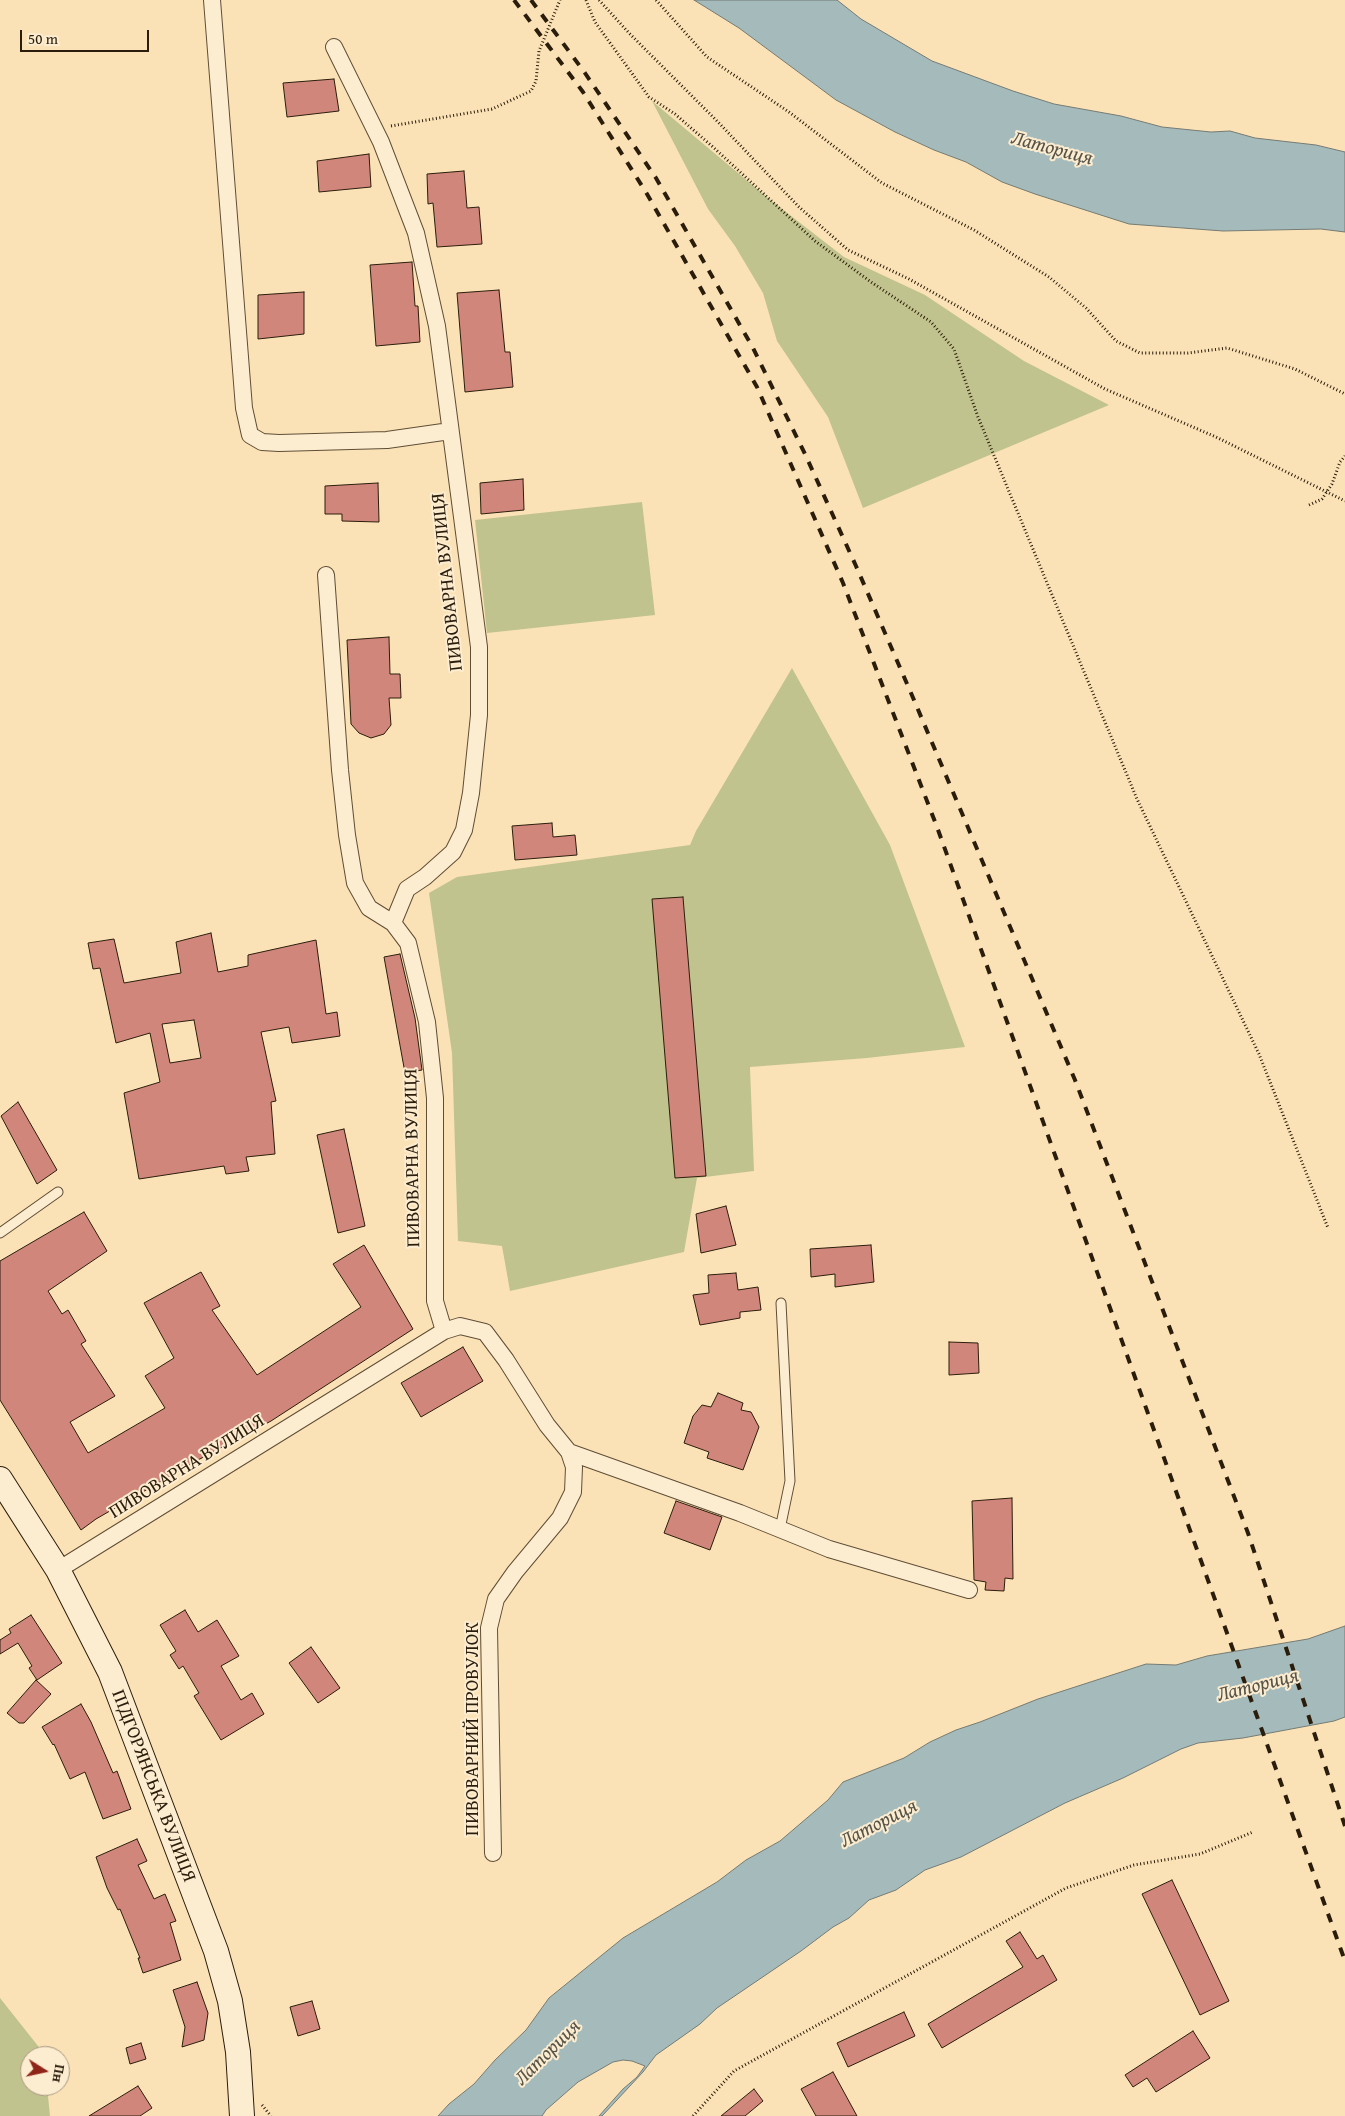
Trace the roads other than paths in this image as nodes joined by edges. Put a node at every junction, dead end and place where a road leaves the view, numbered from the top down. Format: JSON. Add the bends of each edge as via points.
{"nodes":[{"id":1,"x":212,"y":0,"type":"edge"},
{"id":2,"x":334,"y":47,"type":"dead end"},
{"id":3,"x":450,"y":430,"type":"junction"},
{"id":4,"x":326,"y":575,"type":"dead end"},
{"id":5,"x":393,"y":923,"type":"junction"},
{"id":6,"x":58,"y":1192,"type":"dead end"},
{"id":7,"x":0,"y":1234,"type":"edge"},
{"id":8,"x":781,"y":1303,"type":"dead end"},
{"id":9,"x":444,"y":1331,"type":"junction"},
{"id":10,"x":569,"y":1452,"type":"junction"},
{"id":11,"x":0,"y":1479,"type":"edge"},
{"id":12,"x":780,"y":1529,"type":"junction"},
{"id":13,"x":58,"y":1570,"type":"junction"},
{"id":14,"x":969,"y":1590,"type":"dead end"},
{"id":15,"x":493,"y":1853,"type":"dead end"},
{"id":16,"x":242,"y":2116,"type":"edge"}],
"edges":[{"from":1,"to":3,"type":"street","via":[[244,408],[250,434],[262,442],[279,444],[387,440]]},
{"from":2,"to":3,"type":"street","name":"ПИВОВАРНА ВУЛИЦЯ","via":[[375,130],[416,233],[436,326]]},
{"from":3,"to":5,"type":"street","name":"ПИВОВАРНА ВУЛИЦЯ","via":[[479,646],[479,715],[471,793],[464,830],[453,852],[407,889]]},
{"from":4,"to":5,"type":"street","via":[[340,770],[355,883],[369,908]]},
{"from":5,"to":9,"type":"street","name":"ПИВОВАРНА ВУЛИЦЯ","via":[[408,943],[427,1022],[435,1098],[435,1301]]},
{"from":6,"to":7,"type":"lane"},
{"from":8,"to":12,"type":"lane","via":[[790,1481]]},
{"from":9,"to":10,"type":"street","name":"ПИВОВАРНИЙ ПРОВУЛОК","via":[[460,1326],[485,1332],[546,1425]]},
{"from":9,"to":13,"type":"street","name":"ПИВОВАРНА ВУЛИЦЯ"},
{"from":10,"to":12,"type":"street","name":"ПИВОВАРНИЙ ПРОВУЛОК"},
{"from":10,"to":15,"type":"street","name":"ПИВОВАРНИЙ ПРОВУЛОК","via":[[574,1467],[573,1492],[560,1518],[496,1599],[489,1628]]},
{"from":11,"to":13,"type":"main road","name":"ПІДГОРЯНСЬКА ВУЛИЦЯ"},
{"from":12,"to":14,"type":"street","name":"ПИВОВАРНИЙ ПРОВУЛОК","via":[[829,1548]]},
{"from":13,"to":16,"type":"main road","name":"ПІДГОРЯНСЬКА ВУЛИЦЯ","via":[[110,1672],[216,1951],[230,2001],[238,2052]]}]}
